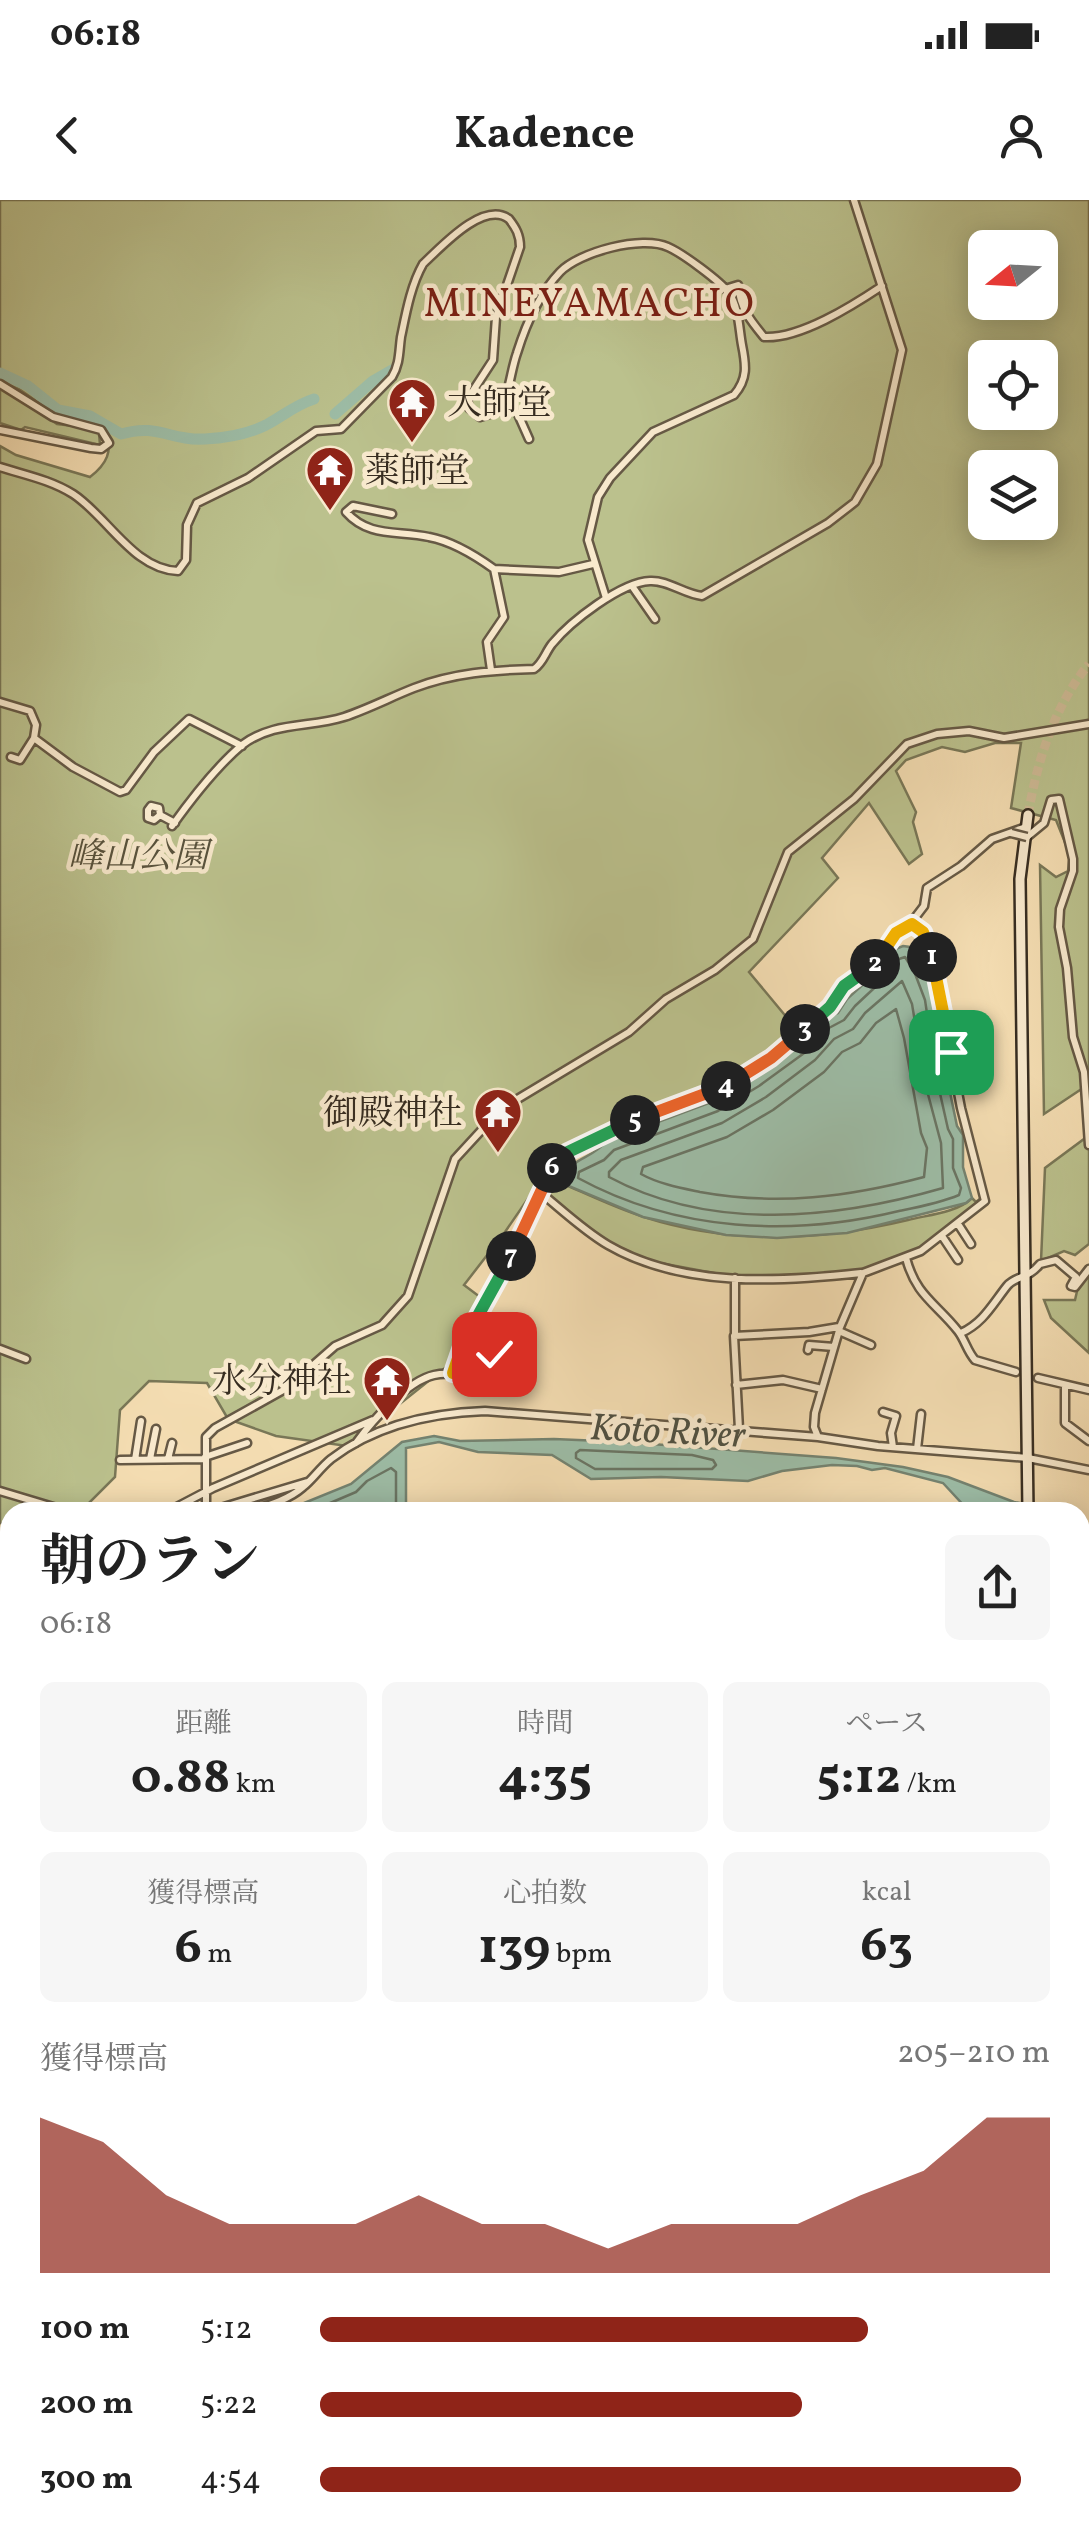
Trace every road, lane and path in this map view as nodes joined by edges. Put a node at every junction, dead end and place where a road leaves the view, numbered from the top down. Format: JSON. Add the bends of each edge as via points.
{"nodes":[{"id":1,"x":854,"y":200,"type":"edge"},
{"id":2,"x":882,"y":286,"type":"junction"},
{"id":3,"x":725,"y":289,"type":"junction"},
{"id":4,"x":0,"y":384,"type":"edge"},
{"id":5,"x":502,"y":406,"type":"junction"},
{"id":6,"x":0,"y":430,"type":"edge"},
{"id":7,"x":529,"y":439,"type":"dead end"},
{"id":8,"x":0,"y":467,"type":"edge"},
{"id":9,"x":392,"y":514,"type":"dead end"},
{"id":10,"x":594,"y":564,"type":"junction"},
{"id":11,"x":494,"y":569,"type":"junction"},
{"id":12,"x":632,"y":586,"type":"junction"},
{"id":13,"x":606,"y":598,"type":"junction"},
{"id":14,"x":655,"y":619,"type":"dead end"},
{"id":15,"x":491,"y":670,"type":"junction"},
{"id":16,"x":0,"y":702,"type":"edge"},
{"id":17,"x":1089,"y":724,"type":"edge"},
{"id":18,"x":34,"y":738,"type":"junction"},
{"id":19,"x":242,"y":746,"type":"junction"},
{"id":20,"x":12,"y":758,"type":"dead end"},
{"id":21,"x":160,"y":815,"type":"dead end"},
{"id":22,"x":1028,"y":815,"type":"tunnel mouth"},
{"id":23,"x":1026,"y":832,"type":"junction"},
{"id":24,"x":912,"y":924,"type":"junction"},
{"id":25,"x":1089,"y":1144,"type":"edge"},
{"id":26,"x":540,"y":1192,"type":"junction"},
{"id":27,"x":958,"y":1224,"type":"junction"},
{"id":28,"x":942,"y":1236,"type":"junction"},
{"id":29,"x":971,"y":1244,"type":"dead end"},
{"id":30,"x":906,"y":1258,"type":"junction"},
{"id":31,"x":958,"y":1260,"type":"dead end"},
{"id":32,"x":1089,"y":1268,"type":"edge"},
{"id":33,"x":863,"y":1273,"type":"junction"},
{"id":34,"x":735,"y":1278,"type":"junction"},
{"id":35,"x":1026,"y":1278,"type":"junction"},
{"id":36,"x":503,"y":1318,"type":"dead end"},
{"id":37,"x":839,"y":1329,"type":"junction"},
{"id":38,"x":961,"y":1333,"type":"junction"},
{"id":39,"x":735,"y":1336,"type":"junction"},
{"id":40,"x":871,"y":1345,"type":"dead end"},
{"id":41,"x":834,"y":1348,"type":"junction"},
{"id":42,"x":0,"y":1350,"type":"edge"},
{"id":43,"x":808,"y":1350,"type":"dead end"},
{"id":44,"x":26,"y":1359,"type":"dead end"},
{"id":45,"x":1016,"y":1372,"type":"dead end"},
{"id":46,"x":455,"y":1374,"type":"junction"},
{"id":47,"x":1038,"y":1378,"type":"dead end"},
{"id":48,"x":473,"y":1379,"type":"dead end"},
{"id":49,"x":736,"y":1385,"type":"junction"},
{"id":50,"x":1066,"y":1385,"type":"junction"},
{"id":51,"x":822,"y":1389,"type":"junction"},
{"id":52,"x":1089,"y":1390,"type":"edge"},
{"id":53,"x":884,"y":1412,"type":"dead end"},
{"id":54,"x":921,"y":1414,"type":"dead end"},
{"id":55,"x":373,"y":1420,"type":"junction"},
{"id":56,"x":141,"y":1422,"type":"dead end"},
{"id":57,"x":814,"y":1427,"type":"junction"},
{"id":58,"x":156,"y":1428,"type":"dead end"},
{"id":59,"x":739,"y":1430,"type":"junction"},
{"id":60,"x":795,"y":1435,"type":"junction"},
{"id":61,"x":818,"y":1437,"type":"junction"},
{"id":62,"x":1089,"y":1441,"type":"edge"},
{"id":63,"x":246,"y":1443,"type":"dead end"},
{"id":64,"x":172,"y":1444,"type":"dead end"},
{"id":65,"x":356,"y":1444,"type":"junction"},
{"id":66,"x":893,"y":1447,"type":"junction"},
{"id":67,"x":917,"y":1449,"type":"junction"},
{"id":68,"x":205,"y":1458,"type":"junction"},
{"id":69,"x":168,"y":1459,"type":"junction"},
{"id":70,"x":120,"y":1460,"type":"dead end"},
{"id":71,"x":135,"y":1460,"type":"junction"},
{"id":72,"x":150,"y":1460,"type":"junction"},
{"id":73,"x":1028,"y":1461,"type":"junction"},
{"id":74,"x":1089,"y":1470,"type":"edge"},
{"id":75,"x":308,"y":1482,"type":"junction"},
{"id":76,"x":0,"y":1491,"type":"edge"},
{"id":77,"x":206,"y":1493,"type":"junction"},
{"id":78,"x":37,"y":1502,"type":"edge"},
{"id":79,"x":187,"y":1502,"type":"edge"},
{"id":80,"x":203,"y":1502,"type":"edge"},
{"id":81,"x":241,"y":1502,"type":"edge"},
{"id":82,"x":275,"y":1502,"type":"edge"},
{"id":83,"x":1028,"y":1502,"type":"edge"}],
"edges":[{"from":1,"to":2,"type":"street"},
{"from":2,"to":3,"type":"street","via":[[774,337],[764,337],[746,316],[738,286]]},
{"from":2,"to":12,"type":"street","via":[[902,364],[876,464],[855,502],[702,596],[654,580]]},
{"from":3,"to":5,"type":"street","via":[[662,245],[585,254],[563,268],[539,301]]},
{"from":3,"to":10,"type":"street","via":[[746,363],[742,386],[653,432],[610,478],[589,529]]},
{"from":4,"to":6,"type":"street","via":[[53,416],[101,430],[108,443],[91,448]]},
{"from":5,"to":7,"type":"street","via":[[517,412]]},
{"from":5,"to":8,"type":"street","via":[[480,417],[467,400],[492,360],[496,317],[520,247],[502,210],[486,208],[417,274],[392,377],[341,429],[316,432],[196,503],[178,571],[138,554],[63,488]]},
{"from":9,"to":11,"type":"street","via":[[353,506],[346,512],[356,524],[386,534],[438,539]]},
{"from":10,"to":11,"type":"street","via":[[559,572]]},
{"from":10,"to":13,"type":"street"},
{"from":11,"to":15,"type":"street","via":[[504,617],[487,642]]},
{"from":12,"to":13,"type":"street"},
{"from":12,"to":14,"type":"street"},
{"from":13,"to":15,"type":"street","via":[[553,643],[540,667]]},
{"from":15,"to":19,"type":"street","via":[[413,688],[346,716],[292,723]]},
{"from":16,"to":18,"type":"street","via":[[30,710]]},
{"from":17,"to":68,"type":"street","via":[[1004,738],[937,734],[896,752],[854,799],[788,852],[752,939],[630,1032],[484,1125],[455,1159],[398,1310],[382,1325],[335,1346],[263,1404],[215,1428],[204,1444]]},
{"from":18,"to":19,"type":"street","via":[[120,792],[189,719]]},
{"from":18,"to":20,"type":"street","via":[[20,760]]},
{"from":19,"to":21,"type":"street","via":[[174,824]]},
{"from":22,"to":23,"type":"street"},
{"from":23,"to":24,"type":"street","bridge":true,"via":[[984,844],[927,888]]},
{"from":23,"to":25,"type":"street","via":[[1044,823],[1051,800],[1058,799],[1074,859],[1059,928]]},
{"from":23,"to":35,"type":"street","via":[[1020,879]]},
{"from":24,"to":26,"type":"street","via":[[771,1058],[735,1082],[568,1152]]},
{"from":24,"to":27,"type":"street","via":[[923,932],[932,957],[985,1198]]},
{"from":26,"to":34,"type":"street","via":[[592,1235],[635,1258]]},
{"from":26,"to":46,"type":"street","via":[[467,1334]]},
{"from":27,"to":28,"type":"street"},
{"from":27,"to":29,"type":"street"},
{"from":28,"to":30,"type":"street"},
{"from":28,"to":31,"type":"street"},
{"from":30,"to":33,"type":"street"},
{"from":30,"to":38,"type":"street","via":[[915,1286]]},
{"from":32,"to":35,"type":"street","via":[[1074,1288],[1076,1277],[1056,1260]]},
{"from":33,"to":34,"type":"street"},
{"from":33,"to":37,"type":"street"},
{"from":34,"to":39,"type":"street"},
{"from":35,"to":38,"type":"street","via":[[1012,1282],[976,1326]]},
{"from":35,"to":73,"type":"street"},
{"from":36,"to":46,"type":"street","via":[[513,1332],[488,1360]]},
{"from":37,"to":39,"type":"street"},
{"from":37,"to":40,"type":"street"},
{"from":37,"to":41,"type":"street"},
{"from":38,"to":45,"type":"street","via":[[975,1360]]},
{"from":39,"to":49,"type":"street"},
{"from":41,"to":43,"type":"street"},
{"from":41,"to":51,"type":"street"},
{"from":42,"to":44,"type":"street"},
{"from":46,"to":48,"type":"street"},
{"from":46,"to":55,"type":"street","via":[[423,1380]]},
{"from":47,"to":50,"type":"street"},
{"from":49,"to":51,"type":"street","via":[[784,1380]]},
{"from":49,"to":59,"type":"street"},
{"from":50,"to":52,"type":"street"},
{"from":50,"to":62,"type":"street","via":[[1065,1423]]},
{"from":51,"to":57,"type":"street"},
{"from":53,"to":66,"type":"street","via":[[896,1416]]},
{"from":54,"to":67,"type":"street"},
{"from":55,"to":65,"type":"street"},
{"from":55,"to":77,"type":"street"},
{"from":56,"to":71,"type":"street"},
{"from":57,"to":60,"type":"street"},
{"from":57,"to":61,"type":"street"},
{"from":58,"to":72,"type":"street"},
{"from":59,"to":60,"type":"street"},
{"from":59,"to":65,"type":"street","via":[[470,1412],[406,1422]]},
{"from":60,"to":61,"type":"street"},
{"from":61,"to":66,"type":"street"},
{"from":63,"to":68,"type":"street"},
{"from":64,"to":69,"type":"street"},
{"from":65,"to":75,"type":"street"},
{"from":66,"to":67,"type":"street"},
{"from":67,"to":73,"type":"street"},
{"from":68,"to":69,"type":"street"},
{"from":68,"to":77,"type":"street"},
{"from":69,"to":72,"type":"street"},
{"from":70,"to":71,"type":"street"},
{"from":71,"to":72,"type":"street"},
{"from":73,"to":74,"type":"street"},
{"from":73,"to":83,"type":"street"},
{"from":75,"to":81,"type":"street"},
{"from":75,"to":82,"type":"street"},
{"from":76,"to":78,"type":"street"},
{"from":77,"to":79,"type":"street"},
{"from":77,"to":80,"type":"street"}]}
